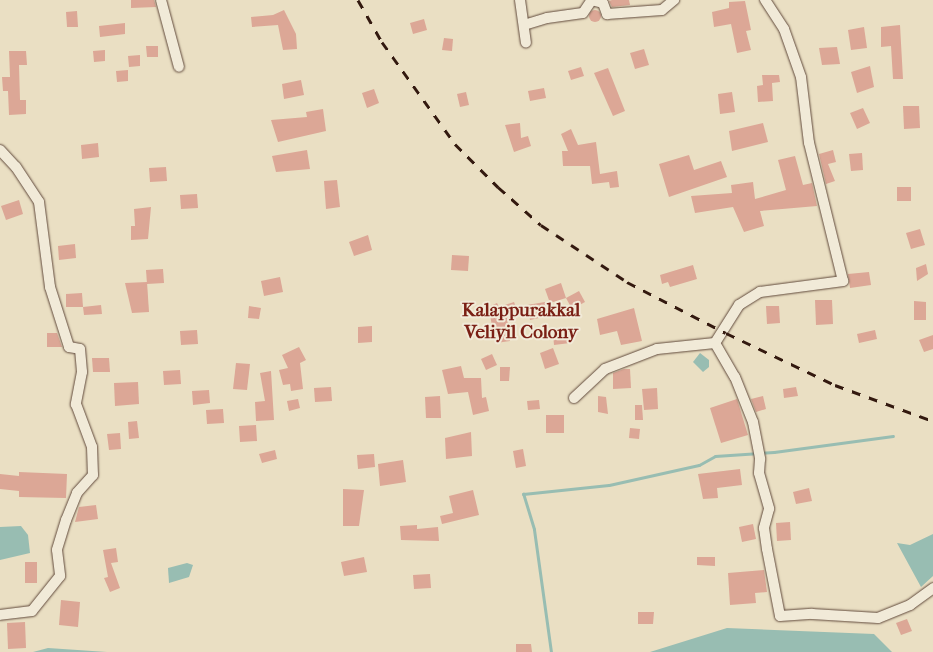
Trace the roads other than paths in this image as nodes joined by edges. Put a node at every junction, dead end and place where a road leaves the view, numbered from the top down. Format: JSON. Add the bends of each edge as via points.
{"nodes":[{"id":1,"x":162,"y":0,"type":"edge"},
{"id":2,"x":520,"y":0,"type":"edge"},
{"id":3,"x":591,"y":0,"type":"edge"},
{"id":4,"x":674,"y":0,"type":"edge"},
{"id":5,"x":765,"y":0,"type":"edge"},
{"id":6,"x":524,"y":25,"type":"junction"},
{"id":7,"x":526,"y":43,"type":"dead end"},
{"id":8,"x":179,"y":67,"type":"dead end"},
{"id":9,"x":0,"y":150,"type":"edge"},
{"id":10,"x":715,"y":343,"type":"junction"},
{"id":11,"x":574,"y":398,"type":"dead end"},
{"id":12,"x":933,"y":588,"type":"edge"},
{"id":13,"x":0,"y":615,"type":"edge"}],
"edges":[{"from":1,"to":8,"type":"street"},
{"from":2,"to":6,"type":"street"},
{"from":3,"to":4,"type":"street","via":[[603,3],[607,14],[662,10]]},
{"from":3,"to":6,"type":"street","via":[[582,13]]},
{"from":5,"to":10,"type":"street","via":[[784,29],[801,77],[809,143],[843,281],[760,292],[739,305]]},
{"from":6,"to":7,"type":"street"},
{"from":9,"to":13,"type":"street","via":[[16,167],[38,202],[50,287],[69,347],[80,349],[82,372],[76,404],[92,448],[93,475],[77,493],[57,550],[60,576],[32,612]]},
{"from":10,"to":11,"type":"street","via":[[657,349],[606,369]]},
{"from":10,"to":12,"type":"street","via":[[735,377],[753,422],[769,509],[764,528],[780,616],[812,614],[878,618],[910,605]]}]}
